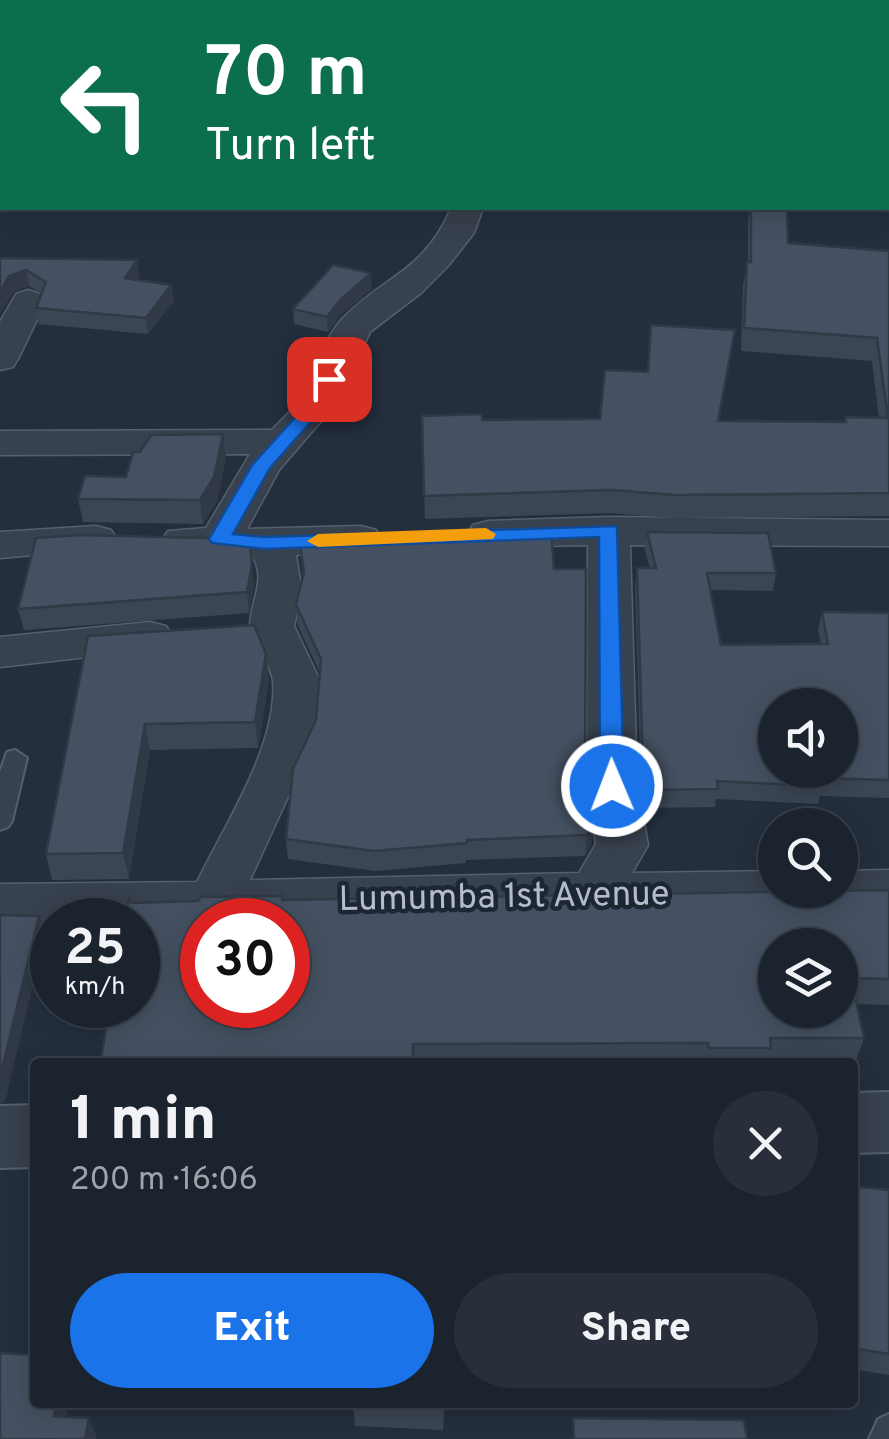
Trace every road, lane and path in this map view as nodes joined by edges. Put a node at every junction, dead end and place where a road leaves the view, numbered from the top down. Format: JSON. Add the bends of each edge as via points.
{"nodes":[{"id":1,"x":466,"y":210,"type":"edge"},
{"id":2,"x":28,"y":301,"type":"dead end"},
{"id":3,"x":0,"y":359,"type":"edge"},
{"id":4,"x":283,"y":442,"type":"junction"},
{"id":5,"x":0,"y":443,"type":"edge"},
{"id":6,"x":610,"y":530,"type":"junction"},
{"id":7,"x":889,"y":533,"type":"edge"},
{"id":8,"x":454,"y":536,"type":"edge"},
{"id":9,"x":396,"y":538,"type":"edge"},
{"id":10,"x":242,"y":541,"type":"junction"},
{"id":11,"x":3,"y":550,"type":"edge"},
{"id":12,"x":184,"y":634,"type":"edge"},
{"id":13,"x":0,"y":652,"type":"edge"},
{"id":14,"x":15,"y":758,"type":"dead end"},
{"id":15,"x":0,"y":821,"type":"edge"},
{"id":16,"x":889,"y":891,"type":"edge"},
{"id":17,"x":595,"y":892,"type":"junction"},
{"id":18,"x":215,"y":898,"type":"edge"},
{"id":19,"x":310,"y":899,"type":"edge"},
{"id":20,"x":180,"y":903,"type":"edge"},
{"id":21,"x":0,"y":906,"type":"edge"},
{"id":22,"x":889,"y":1122,"type":"edge"},
{"id":23,"x":858,"y":1123,"type":"edge"},
{"id":24,"x":30,"y":1136,"type":"edge"},
{"id":25,"x":0,"y":1137,"type":"edge"},
{"id":26,"x":889,"y":1430,"type":"edge"},
{"id":27,"x":885,"y":1439,"type":"edge"}],
"edges":[{"from":1,"to":4,"type":"street","via":[[436,259],[355,326],[317,404]]},
{"from":2,"to":3,"type":"street"},
{"from":4,"to":5,"type":"street"},
{"from":4,"to":10,"type":"street","via":[[262,465]]},
{"from":6,"to":7,"type":"street"},
{"from":6,"to":8,"type":"street"},
{"from":6,"to":17,"type":"street","via":[[612,786],[622,845]]},
{"from":9,"to":10,"type":"street"},
{"from":10,"to":11,"type":"street","via":[[84,538]]},
{"from":10,"to":18,"type":"street","via":[[278,561],[280,592],[255,632],[287,652],[296,679],[290,740]]},
{"from":12,"to":13,"type":"street"},
{"from":14,"to":15,"type":"lane"},
{"from":16,"to":17,"type":"street","name":"Lumumba 1st Avenue"},
{"from":17,"to":19,"type":"street","name":"Lumumba 1st Avenue"},
{"from":20,"to":21,"type":"street","name":"Lumumba 1st Avenue"},
{"from":22,"to":23,"type":"street"},
{"from":24,"to":25,"type":"street"},
{"from":26,"to":27,"type":"lane"}]}
